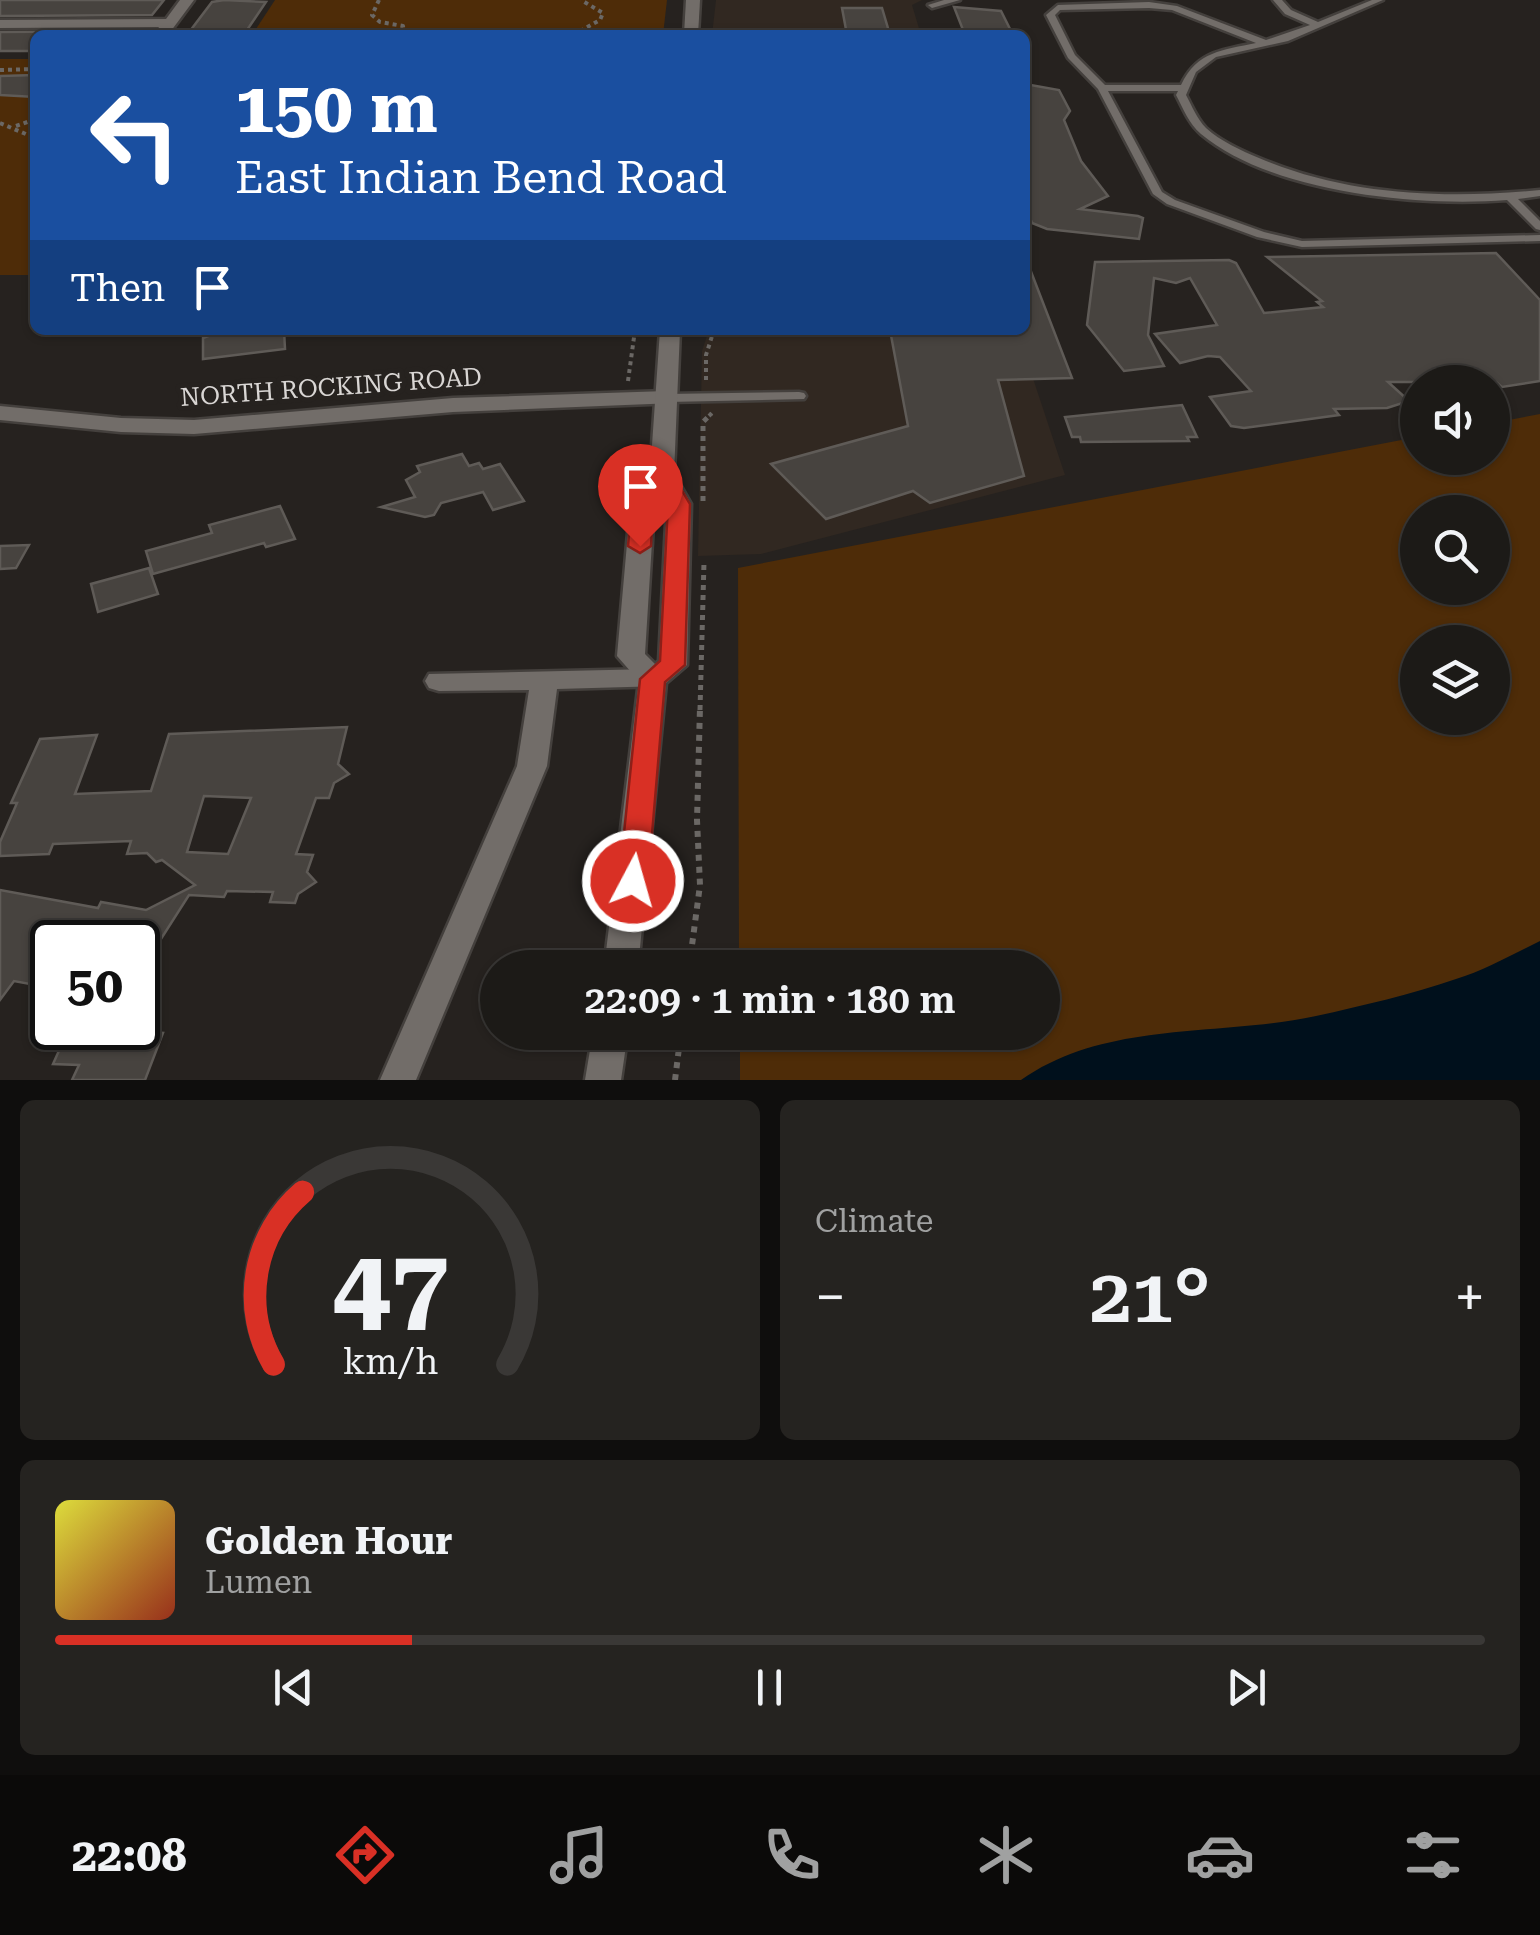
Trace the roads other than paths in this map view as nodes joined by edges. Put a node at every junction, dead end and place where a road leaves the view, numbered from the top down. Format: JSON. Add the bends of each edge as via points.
{"nodes":[{"id":1,"x":187,"y":0,"type":"edge"},
{"id":2,"x":694,"y":0,"type":"edge"},
{"id":3,"x":938,"y":0,"type":"edge"},
{"id":4,"x":956,"y":0,"type":"edge"},
{"id":5,"x":1278,"y":0,"type":"edge"},
{"id":6,"x":1378,"y":0,"type":"edge"},
{"id":7,"x":0,"y":24,"type":"edge"},
{"id":8,"x":1319,"y":26,"type":"junction"},
{"id":9,"x":165,"y":29,"type":"edge"},
{"id":10,"x":691,"y":30,"type":"edge"},
{"id":11,"x":1265,"y":43,"type":"junction"},
{"id":12,"x":1102,"y":88,"type":"junction"},
{"id":13,"x":1184,"y":88,"type":"junction"},
{"id":14,"x":1540,"y":193,"type":"edge"},
{"id":15,"x":1510,"y":197,"type":"junction"},
{"id":16,"x":1540,"y":228,"type":"edge"},
{"id":17,"x":1540,"y":238,"type":"edge"},
{"id":18,"x":670,"y":335,"type":"edge"},
{"id":19,"x":799,"y":396,"type":"dead end"},
{"id":20,"x":667,"y":398,"type":"junction"},
{"id":21,"x":0,"y":413,"type":"edge"},
{"id":22,"x":662,"y":474,"type":"junction"},
{"id":23,"x":653,"y":679,"type":"junction"},
{"id":24,"x":545,"y":680,"type":"junction"},
{"id":25,"x":439,"y":681,"type":"dead end"},
{"id":26,"x":623,"y":950,"type":"edge"},
{"id":27,"x":608,"y":1050,"type":"edge"},
{"id":28,"x":398,"y":1080,"type":"edge"},
{"id":29,"x":603,"y":1080,"type":"edge"}],
"edges":[{"from":1,"to":9,"type":"street"},
{"from":2,"to":10,"type":"street"},
{"from":3,"to":4,"type":"lane","via":[[932,5]]},
{"from":5,"to":8,"type":"lane"},
{"from":6,"to":8,"type":"lane"},
{"from":7,"to":9,"type":"street"},
{"from":8,"to":11,"type":"lane"},
{"from":11,"to":12,"type":"lane","via":[[1174,8],[1058,8],[1050,15],[1070,56]]},
{"from":11,"to":13,"type":"lane","via":[[1213,54]]},
{"from":12,"to":13,"type":"lane"},
{"from":12,"to":17,"type":"lane","via":[[1158,194],[1261,235],[1302,244]]},
{"from":13,"to":15,"type":"lane","via":[[1181,95],[1203,131],[1251,159],[1304,177],[1408,197]]},
{"from":14,"to":15,"type":"lane"},
{"from":15,"to":16,"type":"lane"},
{"from":18,"to":20,"type":"street"},
{"from":19,"to":20,"type":"lane"},
{"from":20,"to":21,"type":"street","name":"NORTH ROCKING ROAD","via":[[453,405],[194,427]]},
{"from":20,"to":22,"type":"street"},
{"from":22,"to":23,"type":"street","via":[[642,510],[631,656]]},
{"from":22,"to":23,"type":"street","via":[[679,504],[673,665]]},
{"from":23,"to":24,"type":"street"},
{"from":23,"to":26,"type":"street"},
{"from":24,"to":25,"type":"street"},
{"from":24,"to":28,"type":"street","via":[[532,766]]},
{"from":27,"to":29,"type":"street"}]}
